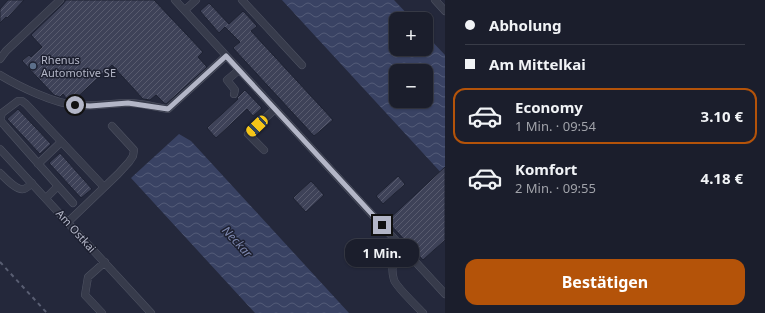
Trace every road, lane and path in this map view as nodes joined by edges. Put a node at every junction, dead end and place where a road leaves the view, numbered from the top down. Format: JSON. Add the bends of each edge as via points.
{"nodes":[{"id":1,"x":60,"y":0,"type":"edge"},
{"id":2,"x":175,"y":0,"type":"edge"},
{"id":3,"x":196,"y":0,"type":"edge"},
{"id":4,"x":242,"y":0,"type":"edge"},
{"id":5,"x":435,"y":0,"type":"edge"},
{"id":6,"x":184,"y":10,"type":"junction"},
{"id":7,"x":445,"y":11,"type":"edge"},
{"id":8,"x":226,"y":56,"type":"junction"},
{"id":9,"x":0,"y":59,"type":"edge"},
{"id":10,"x":302,"y":65,"type":"dead end"},
{"id":11,"x":239,"y":70,"type":"junction"},
{"id":12,"x":0,"y":74,"type":"edge"},
{"id":13,"x":234,"y":94,"type":"dead end"},
{"id":14,"x":275,"y":109,"type":"junction"},
{"id":15,"x":112,"y":126,"type":"dead end"},
{"id":16,"x":61,"y":142,"type":"junction"},
{"id":17,"x":0,"y":149,"type":"edge"},
{"id":18,"x":264,"y":150,"type":"dead end"},
{"id":19,"x":38,"y":164,"type":"junction"},
{"id":20,"x":0,"y":173,"type":"edge"},
{"id":21,"x":32,"y":183,"type":"junction"},
{"id":22,"x":58,"y":186,"type":"junction"},
{"id":23,"x":104,"y":187,"type":"junction"},
{"id":24,"x":46,"y":198,"type":"junction"},
{"id":25,"x":74,"y":203,"type":"dead end"},
{"id":26,"x":68,"y":222,"type":"junction"},
{"id":27,"x":404,"y":249,"type":"junction"},
{"id":28,"x":105,"y":262,"type":"junction"},
{"id":29,"x":445,"y":294,"type":"edge"},
{"id":30,"x":102,"y":313,"type":"edge"},
{"id":31,"x":151,"y":313,"type":"edge"},
{"id":32,"x":423,"y":313,"type":"edge"}],
"edges":[{"from":1,"to":9,"type":"street","via":[[6,50]]},
{"from":2,"to":6,"type":"street"},
{"from":3,"to":6,"type":"street"},
{"from":4,"to":10,"type":"street"},
{"from":5,"to":7,"type":"street"},
{"from":6,"to":8,"type":"street"},
{"from":8,"to":11,"type":"street"},
{"from":8,"to":12,"type":"street","via":[[168,109],[128,103],[90,106],[62,103],[8,80]]},
{"from":11,"to":13,"type":"street","via":[[227,80],[235,90]]},
{"from":11,"to":14,"type":"street"},
{"from":14,"to":18,"type":"street","via":[[248,134]]},
{"from":14,"to":27,"type":"street"},
{"from":15,"to":23,"type":"street","via":[[134,150],[129,162]]},
{"from":16,"to":19,"type":"street"},
{"from":16,"to":19,"type":"street","via":[[22,101],[13,103],[2,113],[0,120]]},
{"from":16,"to":23,"type":"street"},
{"from":17,"to":21,"type":"street","name":"Am Ostkai"},
{"from":19,"to":22,"type":"street"},
{"from":20,"to":21,"type":"street","via":[[20,189]]},
{"from":21,"to":24,"type":"street","name":"Am Ostkai"},
{"from":22,"to":24,"type":"street"},
{"from":22,"to":25,"type":"street"},
{"from":23,"to":26,"type":"street"},
{"from":24,"to":26,"type":"street","name":"Am Ostkai"},
{"from":26,"to":28,"type":"street","name":"Am Ostkai"},
{"from":27,"to":29,"type":"street"},
{"from":27,"to":32,"type":"street","via":[[396,257],[394,279]]},
{"from":28,"to":30,"type":"street","via":[[88,277],[85,294]]},
{"from":28,"to":31,"type":"street","name":"Am Ostkai"}]}
